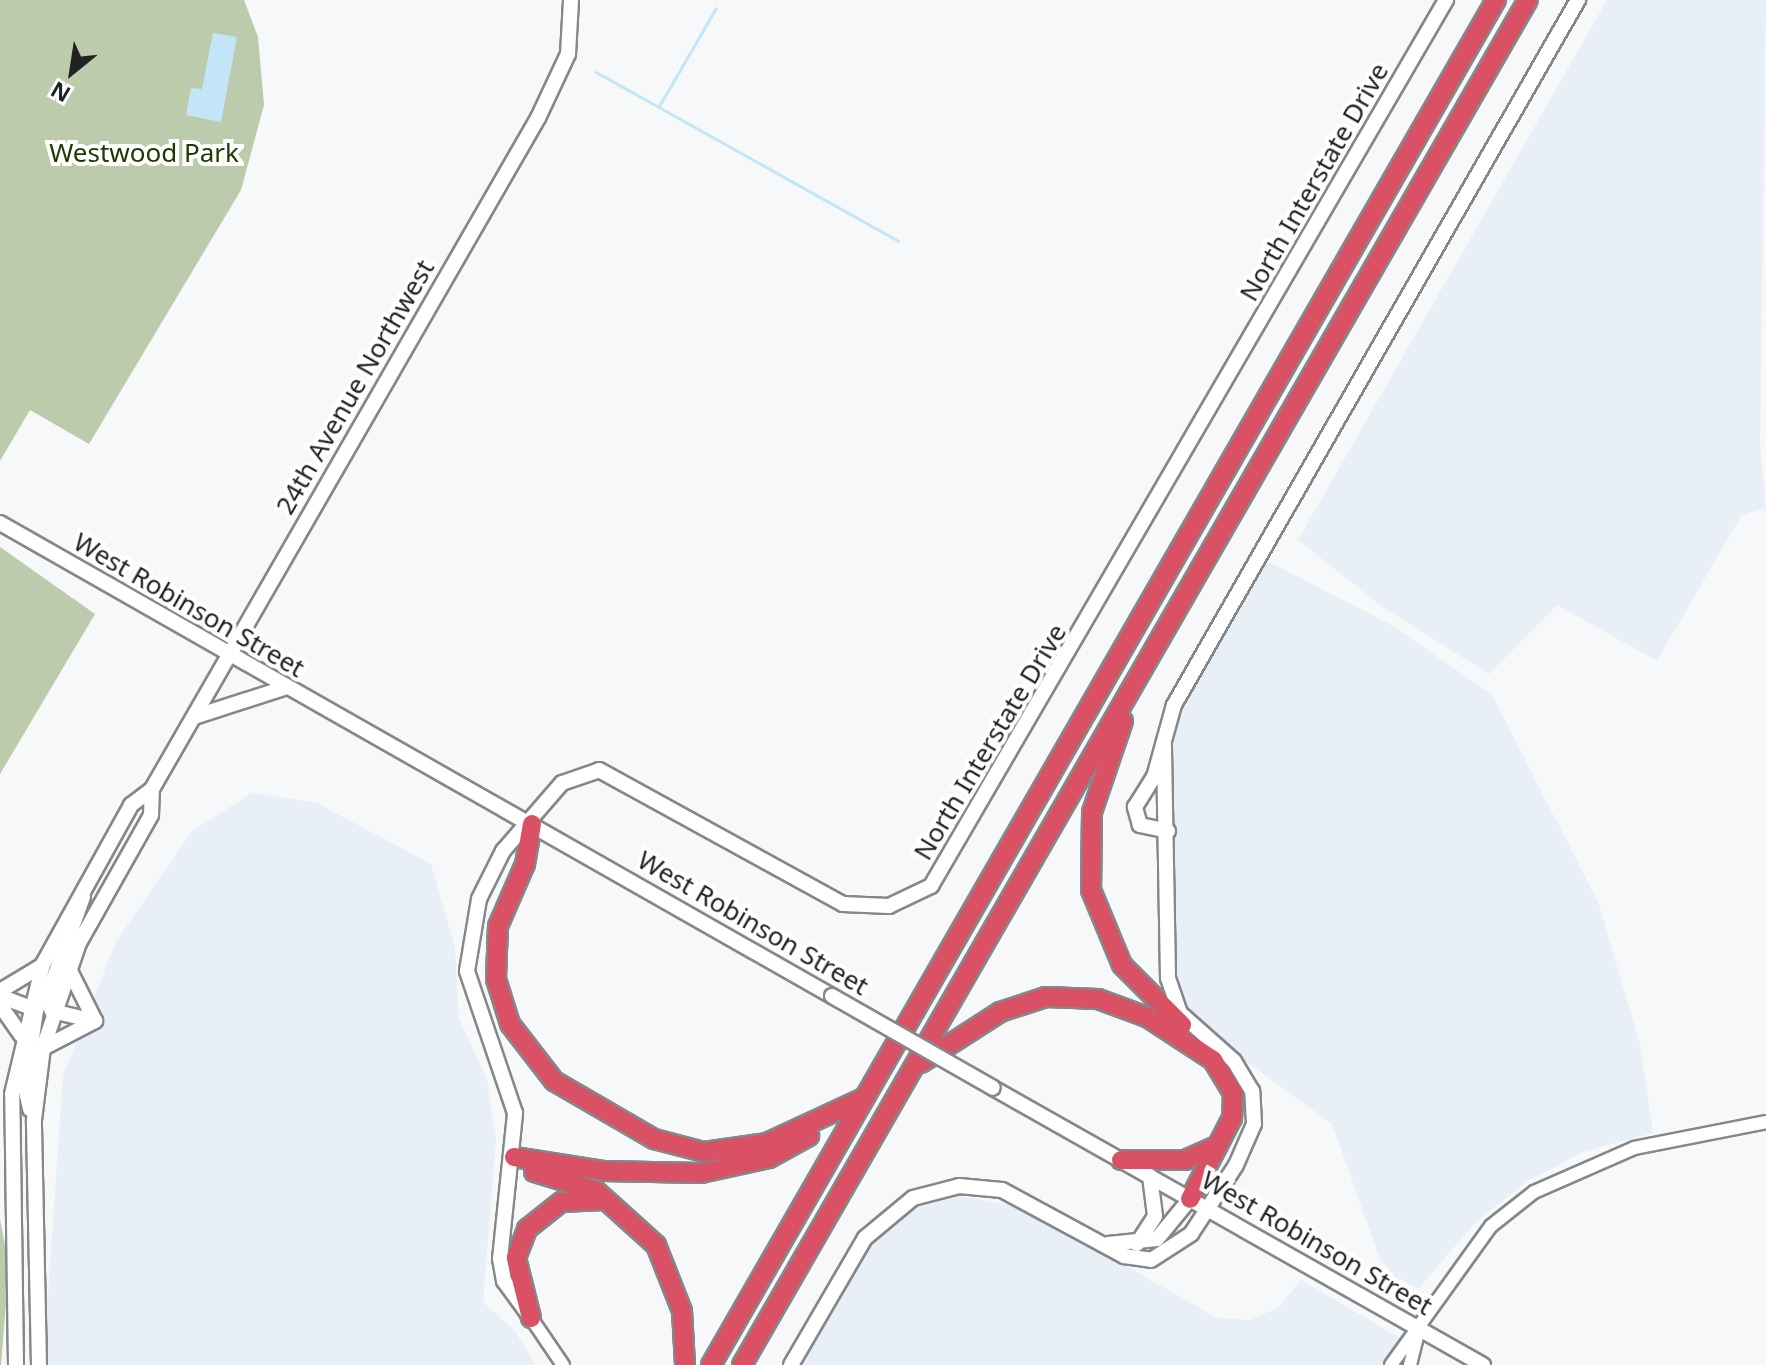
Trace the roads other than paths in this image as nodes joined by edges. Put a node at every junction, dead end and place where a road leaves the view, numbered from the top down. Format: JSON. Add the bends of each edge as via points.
{"nodes":[{"id":1,"x":571,"y":0,"type":"edge"},
{"id":2,"x":1446,"y":0,"type":"edge"},
{"id":3,"x":1496,"y":0,"type":"edge"},
{"id":4,"x":1528,"y":0,"type":"edge"},
{"id":5,"x":1578,"y":0,"type":"edge"},
{"id":6,"x":0,"y":523,"type":"edge"},
{"id":7,"x":1153,"y":649,"type":"junction"},
{"id":8,"x":229,"y":656,"type":"junction"},
{"id":9,"x":284,"y":688,"type":"junction"},
{"id":10,"x":194,"y":717,"type":"junction"},
{"id":11,"x":1164,"y":743,"type":"junction"},
{"id":12,"x":152,"y":789,"type":"junction"},
{"id":13,"x":532,"y":824,"type":"junction"},
{"id":14,"x":1168,"y":831,"type":"junction"},
{"id":15,"x":88,"y":878,"type":"junction"},
{"id":16,"x":43,"y":964,"type":"junction"},
{"id":17,"x":68,"y":967,"type":"junction"},
{"id":18,"x":0,"y":994,"type":"edge"},
{"id":19,"x":0,"y":1005,"type":"edge"},
{"id":20,"x":29,"y":1005,"type":"junction"},
{"id":21,"x":52,"y":1011,"type":"junction"},
{"id":22,"x":95,"y":1021,"type":"junction"},
{"id":23,"x":21,"y":1035,"type":"junction"},
{"id":24,"x":1201,"y":1037,"type":"junction"},
{"id":25,"x":43,"y":1048,"type":"junction"},
{"id":26,"x":912,"y":1069,"type":"junction"},
{"id":27,"x":864,"y":1098,"type":"junction"},
{"id":28,"x":1766,"y":1122,"type":"edge"},
{"id":29,"x":34,"y":1124,"type":"junction"},
{"id":30,"x":1220,"y":1143,"type":"junction"},
{"id":31,"x":1121,"y":1160,"type":"junction"},
{"id":32,"x":512,"y":1163,"type":"junction"},
{"id":33,"x":1150,"y":1176,"type":"junction"},
{"id":34,"x":1190,"y":1199,"type":"junction"},
{"id":35,"x":615,"y":1202,"type":"junction"},
{"id":36,"x":1208,"y":1209,"type":"junction"},
{"id":37,"x":1108,"y":1244,"type":"junction"},
{"id":38,"x":1135,"y":1245,"type":"junction"},
{"id":39,"x":531,"y":1318,"type":"junction"},
{"id":40,"x":1419,"y":1329,"type":"junction"},
{"id":41,"x":16,"y":1365,"type":"edge"},
{"id":42,"x":39,"y":1365,"type":"edge"},
{"id":43,"x":563,"y":1365,"type":"edge"},
{"id":44,"x":685,"y":1365,"type":"edge"},
{"id":45,"x":711,"y":1365,"type":"edge"},
{"id":46,"x":742,"y":1365,"type":"edge"},
{"id":47,"x":791,"y":1365,"type":"edge"},
{"id":48,"x":1391,"y":1365,"type":"edge"},
{"id":49,"x":1410,"y":1365,"type":"edge"},
{"id":50,"x":1483,"y":1365,"type":"edge"}],
"edges":[{"from":1,"to":8,"type":"main road","name":"24th Avenue Northwest","via":[[568,54],[548,100]]},
{"from":2,"to":13,"type":"main road","name":"North Interstate Drive","via":[[931,886],[889,906],[843,904],[599,770],[562,783]]},
{"from":3,"to":27,"type":"highway"},
{"from":4,"to":7,"type":"highway"},
{"from":5,"to":11,"type":"main road","via":[[1185,684]]},
{"from":6,"to":8,"type":"main road","name":"West Robinson Street"},
{"from":7,"to":24,"type":"highway","via":[[1102,777],[1088,868],[1100,923],[1122,965],[1152,1001]]},
{"from":7,"to":26,"type":"highway"},
{"from":8,"to":9,"type":"main road","name":"West Robinson Street"},
{"from":8,"to":10,"type":"main road","name":"24th Avenue Northwest"},
{"from":9,"to":10,"type":"main road"},
{"from":9,"to":13,"type":"main road","name":"West Robinson Street"},
{"from":10,"to":12,"type":"main road","name":"24th Avenue Northwest"},
{"from":11,"to":14,"type":"main road"},
{"from":11,"to":14,"type":"main road","via":[[1135,814],[1145,828]]},
{"from":12,"to":15,"type":"main road","name":"24th Avenue Northwest","via":[[131,805]]},
{"from":12,"to":17,"type":"main road","name":"24th Avenue Northwest","via":[[151,815]]},
{"from":13,"to":27,"type":"highway","via":[[525,864],[498,926],[496,979],[510,1024],[554,1081],[654,1139],[704,1152],[767,1143]]},
{"from":13,"to":31,"type":"main road","name":"West Robinson Street","bridge":true},
{"from":13,"to":32,"type":"main road","name":"North Interstate Drive","via":[[492,872],[467,947],[477,1014],[512,1097]]},
{"from":14,"to":24,"type":"main road","via":[[1168,978],[1180,1013]]},
{"from":15,"to":16,"type":"main road","name":"24th Avenue Northwest"},
{"from":15,"to":21,"type":"main road","via":[[47,987]]},
{"from":16,"to":18,"type":"main road"},
{"from":16,"to":20,"type":"main road","name":"24th Avenue Northwest"},
{"from":17,"to":21,"type":"main road","name":"24th Avenue Northwest"},
{"from":17,"to":22,"type":"main road"},
{"from":18,"to":20,"type":"main road"},
{"from":19,"to":23,"type":"main road"},
{"from":20,"to":23,"type":"main road","name":"24th Avenue Northwest"},
{"from":20,"to":29,"type":"main road","via":[[37,1018],[25,1087]]},
{"from":21,"to":22,"type":"main road"},
{"from":21,"to":25,"type":"main road","name":"24th Avenue Northwest"},
{"from":22,"to":25,"type":"main road"},
{"from":23,"to":41,"type":"main road","name":"24th Avenue Northwest","via":[[11,1130]]},
{"from":24,"to":36,"type":"main road","via":[[1241,1070],[1255,1100],[1250,1137]]},
{"from":25,"to":29,"type":"main road","name":"24th Avenue Northwest"},
{"from":26,"to":30,"type":"highway","via":[[1015,1005],[1058,996],[1098,999],[1147,1017],[1221,1068],[1235,1108]]},
{"from":26,"to":46,"type":"highway"},
{"from":27,"to":32,"type":"highway","via":[[789,1148],[725,1170],[653,1174]]},
{"from":27,"to":45,"type":"highway"},
{"from":28,"to":40,"type":"street","via":[[1634,1148],[1548,1183],[1491,1226]]},
{"from":29,"to":42,"type":"main road","name":"24th Avenue Northwest"},
{"from":30,"to":31,"type":"highway","via":[[1185,1160]]},
{"from":30,"to":34,"type":"highway"},
{"from":31,"to":33,"type":"main road","name":"West Robinson Street"},
{"from":32,"to":35,"type":"highway","via":[[578,1182]]},
{"from":32,"to":39,"type":"main road","name":"North Interstate Drive","via":[[500,1259],[504,1281]]},
{"from":33,"to":34,"type":"main road","name":"West Robinson Street"},
{"from":33,"to":38,"type":"main road","via":[[1155,1216]]},
{"from":34,"to":36,"type":"main road","name":"West Robinson Street"},
{"from":34,"to":38,"type":"main road","via":[[1166,1233]]},
{"from":35,"to":39,"type":"highway","via":[[561,1202],[527,1229],[516,1258]]},
{"from":35,"to":44,"type":"highway","via":[[666,1262],[682,1311]]},
{"from":36,"to":37,"type":"main road","via":[[1182,1244],[1159,1259],[1131,1259]]},
{"from":36,"to":40,"type":"main road","name":"West Robinson Street"},
{"from":37,"to":38,"type":"main road"},
{"from":37,"to":47,"type":"main road","via":[[1002,1190],[959,1186],[926,1193],[865,1238]]},
{"from":39,"to":43,"type":"street","name":"North Interstate Drive"},
{"from":40,"to":48,"type":"street"},
{"from":40,"to":49,"type":"street"},
{"from":40,"to":50,"type":"main road","name":"West Robinson Street"}]}
